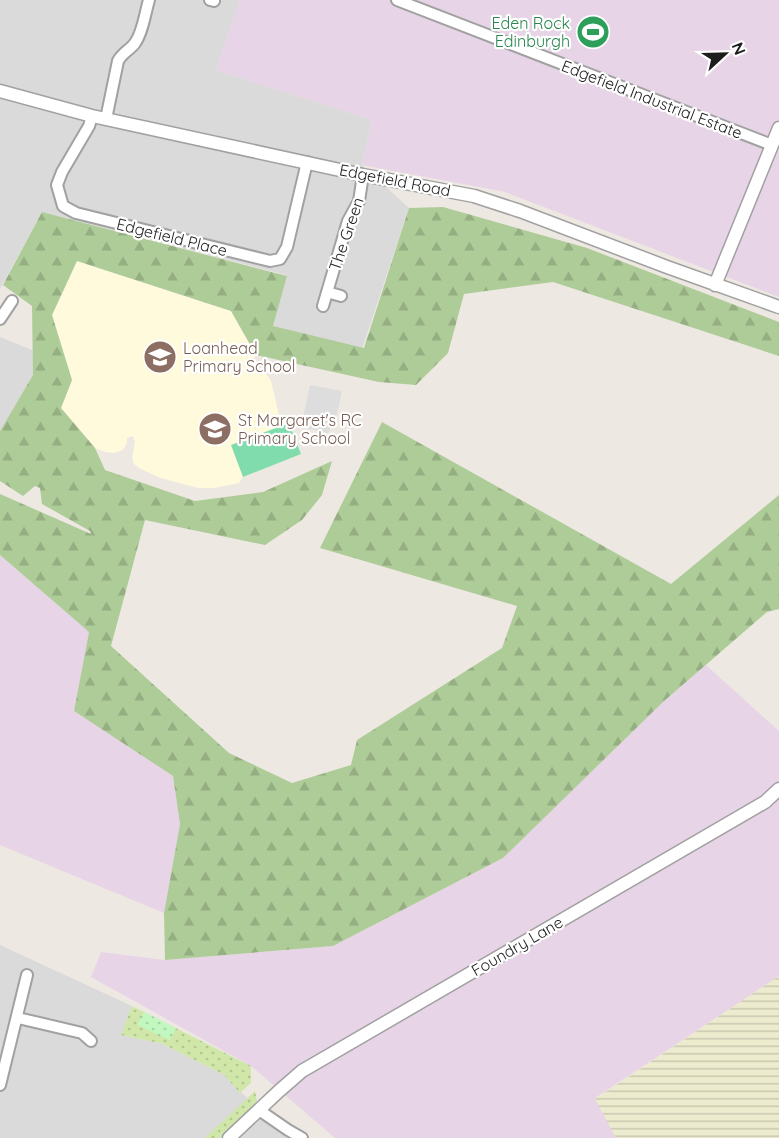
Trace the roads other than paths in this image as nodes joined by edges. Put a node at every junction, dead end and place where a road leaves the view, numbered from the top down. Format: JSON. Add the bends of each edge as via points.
{"nodes":[{"id":1,"x":149,"y":0,"type":"edge"},
{"id":2,"x":397,"y":0,"type":"edge"},
{"id":3,"x":0,"y":91,"type":"edge"},
{"id":4,"x":92,"y":116,"type":"junction"},
{"id":5,"x":106,"y":119,"type":"junction"},
{"id":6,"x":779,"y":128,"type":"edge"},
{"id":7,"x":772,"y":145,"type":"junction"},
{"id":8,"x":307,"y":162,"type":"junction"},
{"id":9,"x":363,"y":175,"type":"junction"},
{"id":10,"x":715,"y":285,"type":"junction"},
{"id":11,"x":327,"y":292,"type":"junction"},
{"id":12,"x":341,"y":296,"type":"dead end"},
{"id":13,"x":12,"y":301,"type":"dead end"},
{"id":14,"x":323,"y":306,"type":"dead end"},
{"id":15,"x":779,"y":308,"type":"edge"},
{"id":16,"x":0,"y":319,"type":"edge"},
{"id":17,"x":779,"y":789,"type":"edge"},
{"id":18,"x":27,"y":975,"type":"dead end"},
{"id":19,"x":18,"y":1018,"type":"junction"},
{"id":20,"x":91,"y":1041,"type":"dead end"},
{"id":21,"x":0,"y":1085,"type":"edge"},
{"id":22,"x":259,"y":1110,"type":"junction"},
{"id":23,"x":229,"y":1138,"type":"edge"},
{"id":24,"x":302,"y":1138,"type":"edge"}],
"edges":[{"from":1,"to":5,"type":"street","via":[[138,38],[117,61]]},
{"from":2,"to":7,"type":"street","name":"Edgefield Industrial Estate"},
{"from":3,"to":4,"type":"street","name":"Edgefield Road"},
{"from":4,"to":5,"type":"street","name":"Edgefield Road"},
{"from":4,"to":8,"type":"street","name":"Edgefield Place","via":[[57,185],[63,206],[76,213],[270,261],[280,259],[287,247]]},
{"from":5,"to":8,"type":"street","name":"Edgefield Road"},
{"from":6,"to":7,"type":"street"},
{"from":7,"to":10,"type":"street"},
{"from":8,"to":9,"type":"street","name":"Edgefield Road"},
{"from":9,"to":10,"type":"street","name":"Edgefield Road","via":[[474,196]]},
{"from":9,"to":11,"type":"street","name":"The Green"},
{"from":10,"to":15,"type":"street","name":"Edgefield Road"},
{"from":11,"to":12,"type":"street","name":"The Green"},
{"from":11,"to":14,"type":"street","name":"The Green"},
{"from":13,"to":16,"type":"street"},
{"from":17,"to":22,"type":"street","name":"Foundry Lane","via":[[765,802],[302,1071]]},
{"from":18,"to":19,"type":"street"},
{"from":19,"to":20,"type":"street","via":[[82,1033]]},
{"from":19,"to":21,"type":"street"},
{"from":22,"to":23,"type":"street","name":"Foundry Lane"},
{"from":22,"to":24,"type":"street"}]}
